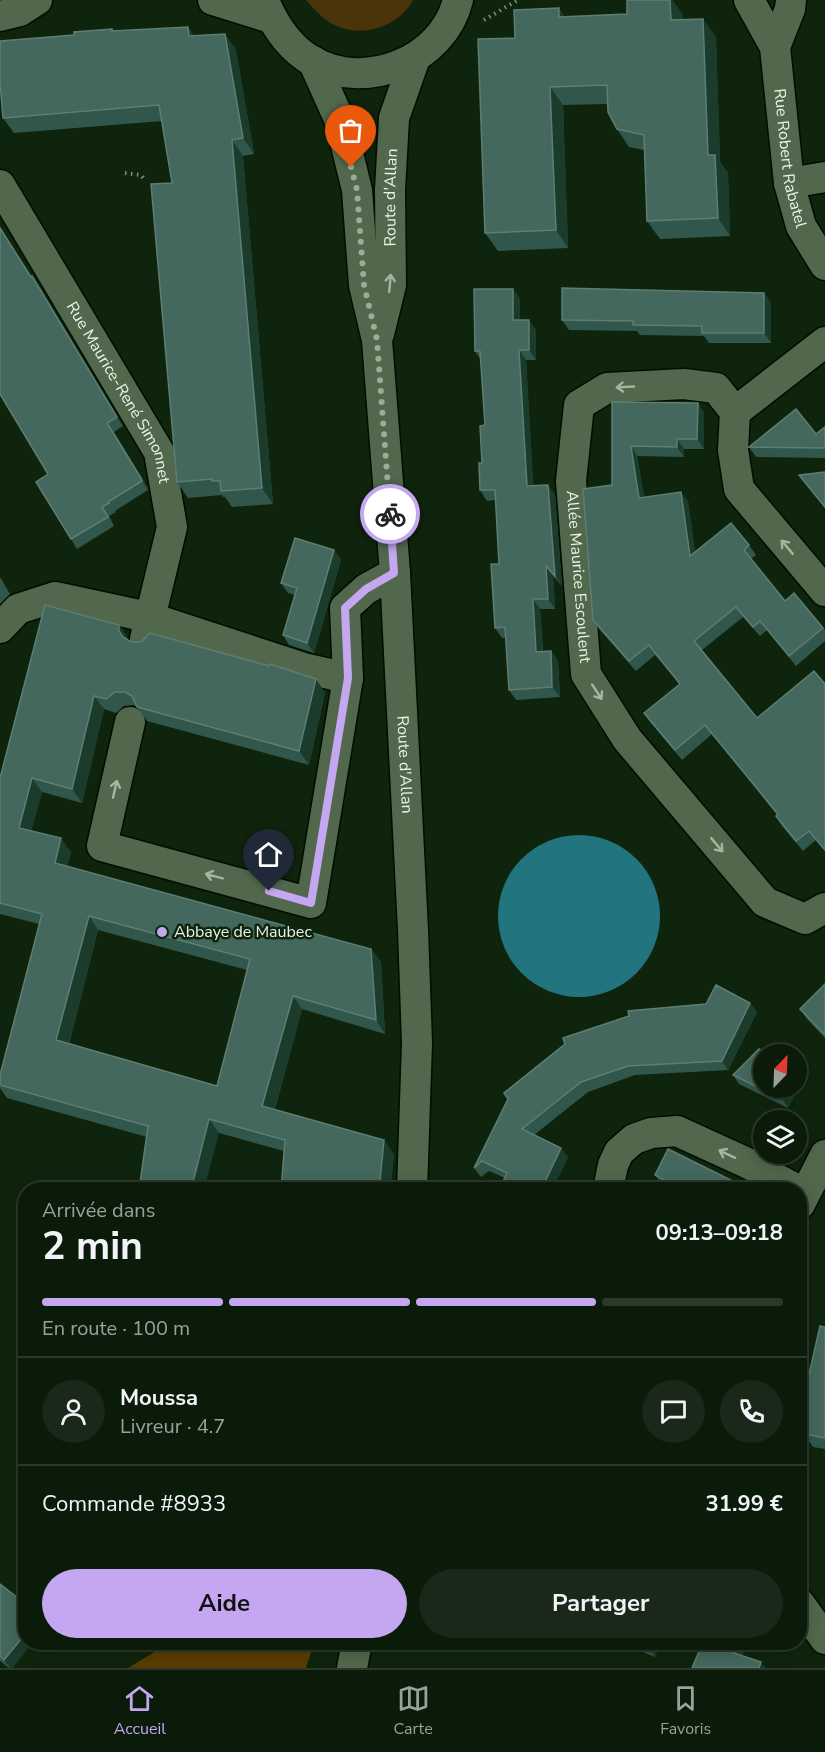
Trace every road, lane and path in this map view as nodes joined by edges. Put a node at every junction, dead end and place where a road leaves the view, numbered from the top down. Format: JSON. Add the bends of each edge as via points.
{"nodes":[{"id":1,"x":37,"y":0,"type":"edge"},
{"id":2,"x":213,"y":0,"type":"edge"},
{"id":3,"x":518,"y":0,"type":"edge"},
{"id":4,"x":750,"y":0,"type":"edge"},
{"id":5,"x":764,"y":0,"type":"edge"},
{"id":6,"x":779,"y":0,"type":"edge"},
{"id":7,"x":791,"y":0,"type":"edge"},
{"id":8,"x":466,"y":8,"type":"edge"},
{"id":9,"x":267,"y":9,"type":"edge"},
{"id":10,"x":0,"y":16,"type":"edge"},
{"id":11,"x":775,"y":47,"type":"junction"},
{"id":12,"x":415,"y":58,"type":"junction"},
{"id":13,"x":313,"y":61,"type":"junction"},
{"id":14,"x":124,"y":173,"type":"dead end"},
{"id":15,"x":825,"y":177,"type":"edge"},
{"id":16,"x":145,"y":180,"type":"dead end"},
{"id":17,"x":789,"y":183,"type":"junction"},
{"id":18,"x":0,"y":185,"type":"edge"},
{"id":19,"x":825,"y":265,"type":"edge"},
{"id":20,"x":377,"y":340,"type":"junction"},
{"id":21,"x":825,"y":342,"type":"edge"},
{"id":22,"x":735,"y":412,"type":"junction"},
{"id":23,"x":394,"y":573,"type":"junction"},
{"id":24,"x":825,"y":591,"type":"edge"},
{"id":25,"x":0,"y":628,"type":"edge"},
{"id":26,"x":146,"y":628,"type":"junction"},
{"id":27,"x":348,"y":678,"type":"junction"},
{"id":28,"x":130,"y":722,"type":"dead end"},
{"id":29,"x":825,"y":908,"type":"edge"},
{"id":30,"x":825,"y":1155,"type":"edge"},
{"id":31,"x":412,"y":1182,"type":"edge"},
{"id":32,"x":610,"y":1182,"type":"edge"},
{"id":33,"x":779,"y":1182,"type":"edge"},
{"id":34,"x":807,"y":1183,"type":"edge"},
{"id":35,"x":807,"y":1614,"type":"edge"},
{"id":36,"x":825,"y":1639,"type":"edge"},
{"id":37,"x":355,"y":1650,"type":"edge"},
{"id":38,"x":352,"y":1668,"type":"edge"}],
"edges":[{"from":1,"to":10,"type":"street","via":[[20,11]]},
{"from":2,"to":9,"type":"street"},
{"from":3,"to":8,"type":"path","via":[[493,13]]},
{"from":4,"to":11,"type":"street","name":"Rue Robert Rabatel"},
{"from":5,"to":6,"type":"street"},
{"from":7,"to":11,"type":"street","name":"Rue Robert Rabatel"},
{"from":8,"to":12,"type":"street"},
{"from":9,"to":13,"type":"street","via":[[282,36]]},
{"from":11,"to":17,"type":"street","name":"Rue Robert Rabatel"},
{"from":12,"to":13,"type":"street","via":[[396,67],[354,73]]},
{"from":20,"to":12,"type":"street","name":"Route d'Allan","one_way":true,"via":[[391,285],[394,118]]},
{"from":13,"to":20,"type":"street","name":"Route d'Allan","via":[[340,121],[357,190],[364,285]]},
{"from":14,"to":16,"type":"path","via":[[141,175]]},
{"from":15,"to":17,"type":"street"},
{"from":17,"to":19,"type":"street","name":"Rue Robert Rabatel","via":[[801,226]]},
{"from":18,"to":26,"type":"street","name":"Rue Maurice-René Simonnet","via":[[159,452],[171,527]]},
{"from":20,"to":23,"type":"street","name":"Route d'Allan"},
{"from":21,"to":22,"type":"street"},
{"from":24,"to":22,"type":"street","one_way":true,"via":[[739,489],[733,450]]},
{"from":22,"to":29,"type":"street","name":"Allée Maurice Escoulent","one_way":true,"via":[[716,388],[684,384],[607,388],[579,405],[571,481],[585,674],[627,739],[765,902],[805,919]]},
{"from":23,"to":27,"type":"street","via":[[366,589],[345,608]]},
{"from":23,"to":31,"type":"street","name":"Route d'Allan","via":[[417,1043]]},
{"from":25,"to":26,"type":"street","via":[[18,609],[56,597]]},
{"from":26,"to":27,"type":"street"},
{"from":27,"to":28,"type":"street","one_way":true,"via":[[311,903],[102,846]]},
{"from":30,"to":34,"type":"street"},
{"from":33,"to":32,"type":"street","one_way":true,"via":[[677,1131],[651,1132],[634,1139],[619,1152]]},
{"from":35,"to":36,"type":"street"},
{"from":37,"to":38,"type":"street"}]}
